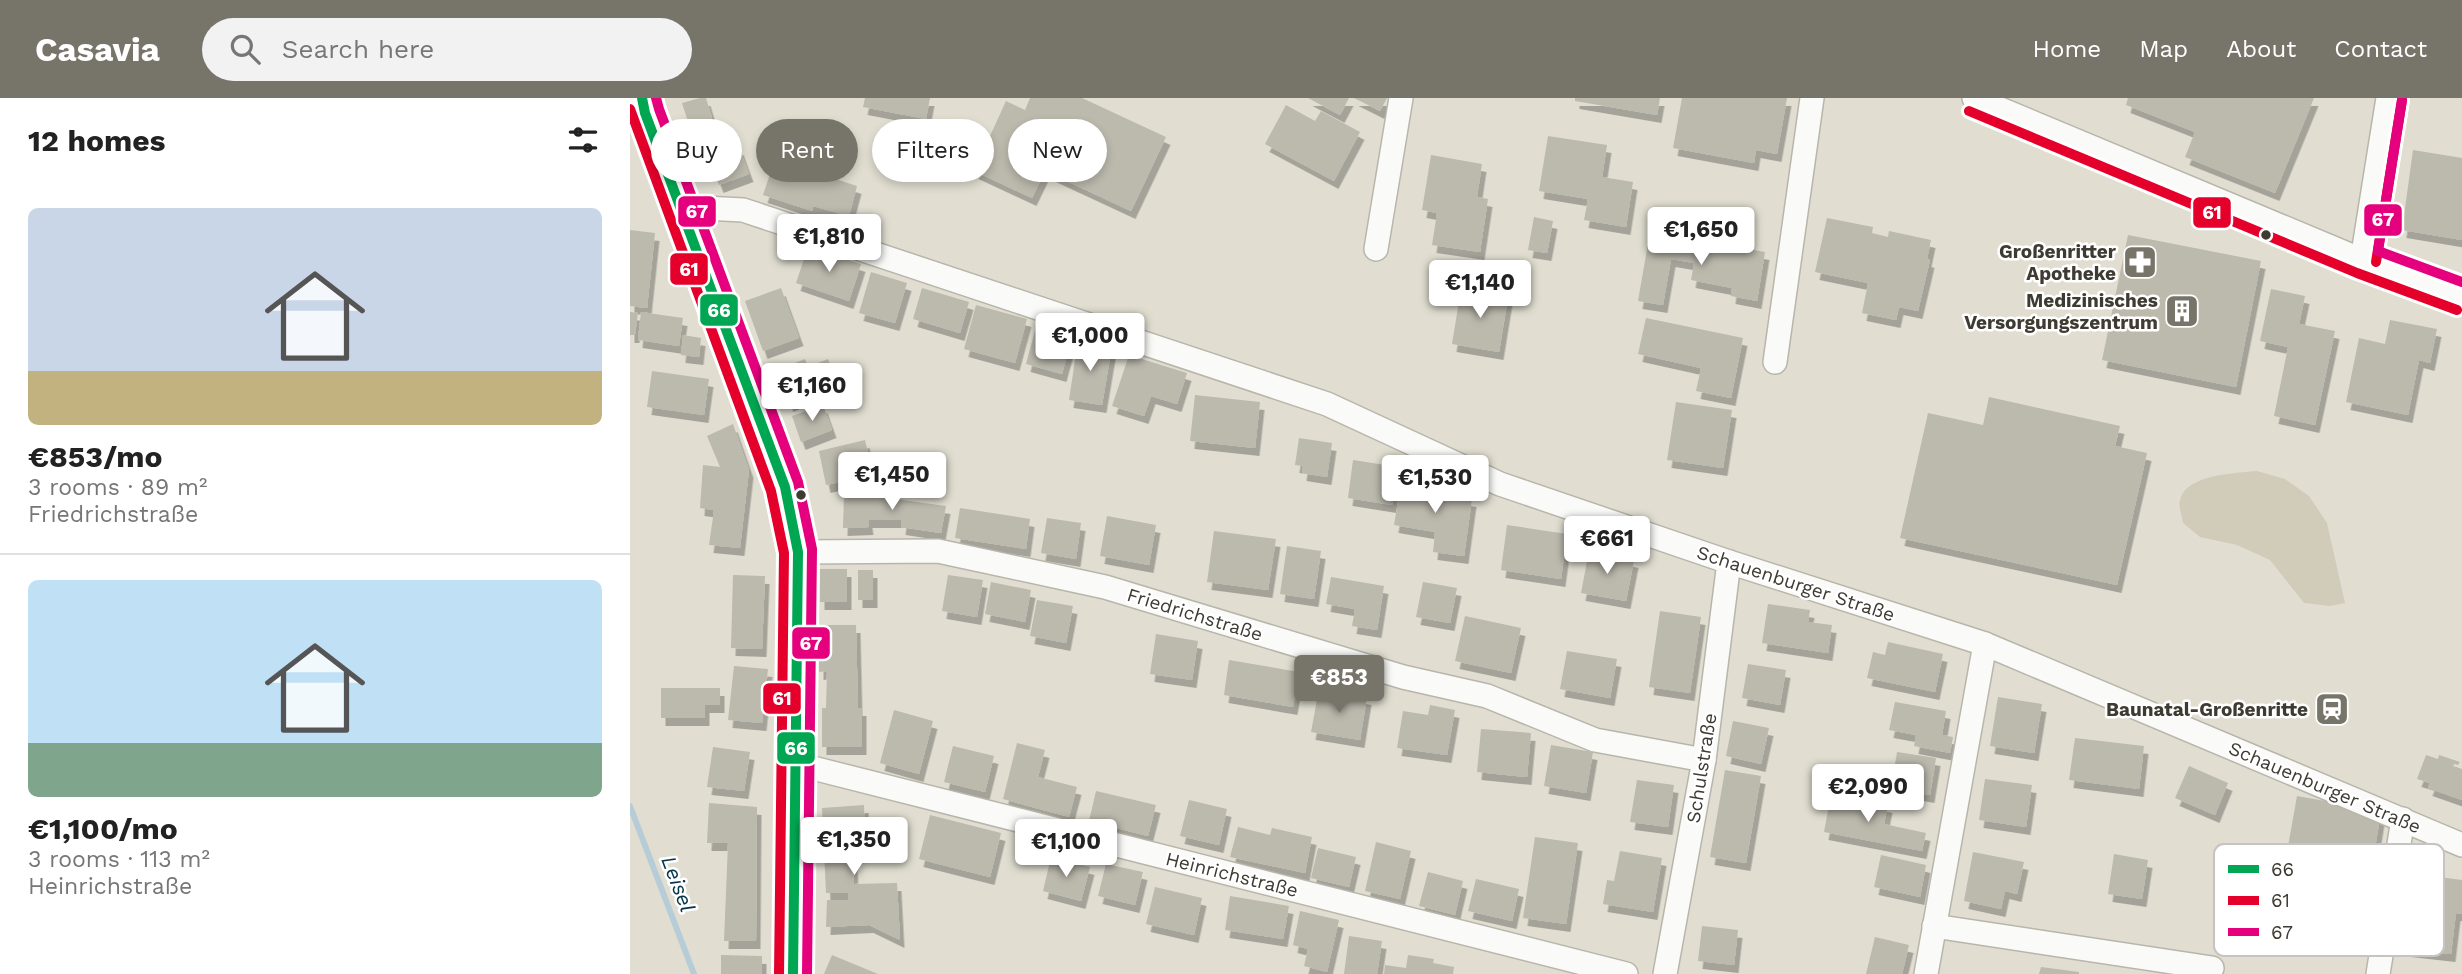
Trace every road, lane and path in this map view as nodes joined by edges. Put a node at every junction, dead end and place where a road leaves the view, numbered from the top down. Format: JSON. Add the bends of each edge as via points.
{"nodes":[{"id":1,"x":642,"y":98,"type":"edge"},
{"id":2,"x":1401,"y":98,"type":"edge"},
{"id":3,"x":1811,"y":98,"type":"edge"},
{"id":4,"x":1974,"y":98,"type":"edge"},
{"id":5,"x":2388,"y":98,"type":"edge"},
{"id":6,"x":684,"y":212,"type":"junction"},
{"id":7,"x":1376,"y":248,"type":"dead end"},
{"id":8,"x":2362,"y":260,"type":"junction"},
{"id":9,"x":2462,"y":297,"type":"edge"},
{"id":10,"x":1775,"y":362,"type":"dead end"},
{"id":11,"x":798,"y":552,"type":"junction"},
{"id":12,"x":1729,"y":562,"type":"junction"},
{"id":13,"x":1985,"y":644,"type":"junction"},
{"id":14,"x":1704,"y":760,"type":"junction"},
{"id":15,"x":797,"y":764,"type":"junction"},
{"id":16,"x":2403,"y":820,"type":"junction"},
{"id":17,"x":2399,"y":844,"type":"edge"},
{"id":18,"x":2462,"y":845,"type":"edge"},
{"id":19,"x":1934,"y":926,"type":"junction"},
{"id":20,"x":2381,"y":956,"type":"edge"},
{"id":21,"x":2212,"y":968,"type":"dead end"},
{"id":22,"x":793,"y":974,"type":"edge"},
{"id":23,"x":1626,"y":974,"type":"edge"},
{"id":24,"x":1665,"y":974,"type":"edge"},
{"id":25,"x":1926,"y":974,"type":"edge"},
{"id":26,"x":2378,"y":974,"type":"edge"}],
"edges":[{"from":1,"to":6,"type":"street"},
{"from":2,"to":7,"type":"street"},
{"from":3,"to":10,"type":"street"},
{"from":4,"to":8,"type":"street"},
{"from":5,"to":8,"type":"street"},
{"from":6,"to":11,"type":"street","via":[[785,487]]},
{"from":6,"to":12,"type":"street","name":"Schauenburger Straße","via":[[743,210],[1301,395],[1500,484]]},
{"from":8,"to":9,"type":"street"},
{"from":11,"to":14,"type":"street","name":"Friedrichstraße","via":[[938,551],[1105,587],[1403,677],[1487,696],[1595,740]]},
{"from":11,"to":15,"type":"street"},
{"from":12,"to":13,"type":"street","name":"Schauenburger Straße"},
{"from":12,"to":14,"type":"street","name":"Schulstraße"},
{"from":13,"to":16,"type":"street","name":"Schauenburger Straße"},
{"from":13,"to":19,"type":"street"},
{"from":14,"to":24,"type":"street","name":"Schulstraße"},
{"from":15,"to":22,"type":"street"},
{"from":15,"to":23,"type":"street","name":"Heinrichstraße"},
{"from":16,"to":17,"type":"street"},
{"from":16,"to":18,"type":"street","name":"Schauenburger Straße"},
{"from":19,"to":21,"type":"street"},
{"from":19,"to":25,"type":"street"},
{"from":20,"to":26,"type":"street"}]}
